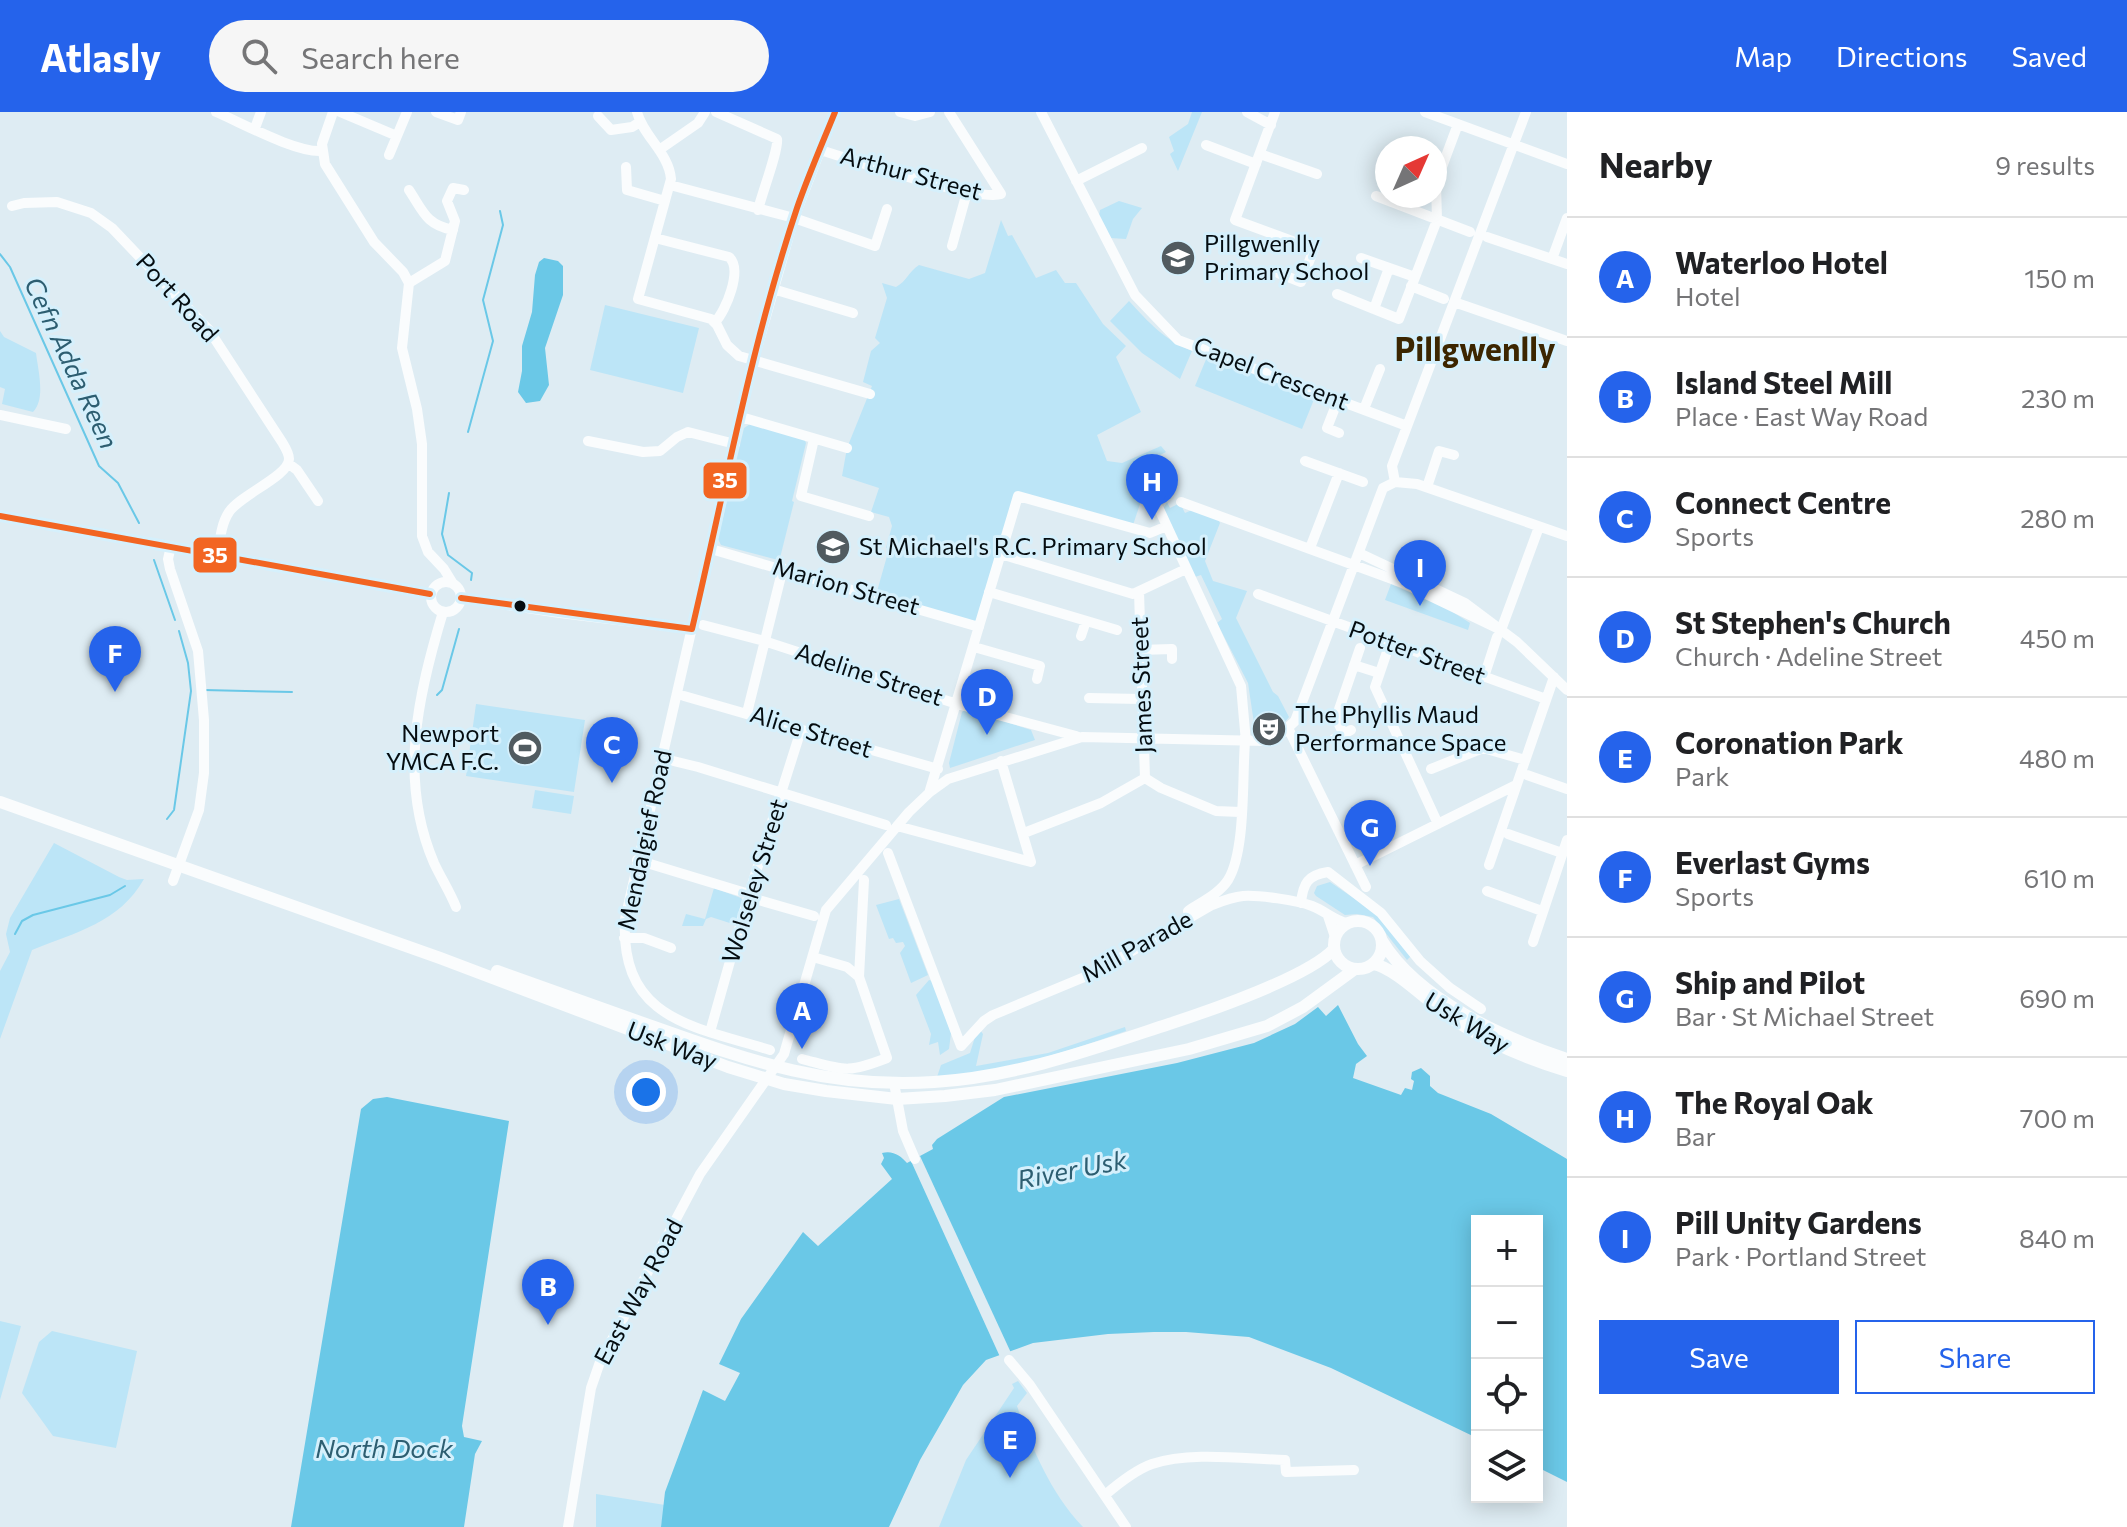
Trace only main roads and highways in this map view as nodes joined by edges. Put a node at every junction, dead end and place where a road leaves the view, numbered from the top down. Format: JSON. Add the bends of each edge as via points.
{"nodes":[{"id":1,"x":0,"y":794,"type":"edge"},
{"id":2,"x":0,"y":802,"type":"edge"},
{"id":3,"x":154,"y":852,"type":"junction"},
{"id":4,"x":1382,"y":941,"type":"junction"},
{"id":5,"x":1335,"y":943,"type":"junction"},
{"id":6,"x":436,"y":953,"type":"junction"},
{"id":7,"x":1373,"y":964,"type":"junction"},
{"id":8,"x":1355,"y":969,"type":"junction"},
{"id":9,"x":1567,"y":1059,"type":"edge"},
{"id":10,"x":1567,"y":1071,"type":"edge"}],
"edges":[{"from":1,"to":3,"type":"main road","name":"Usk Way"},
{"from":2,"to":3,"type":"main road","name":"Usk Way"},
{"from":3,"to":6,"type":"main road","name":"Usk Way"},
{"from":4,"to":5,"type":"main road","via":[[1375,927],[1354,921],[1346,923]]},
{"from":4,"to":7,"type":"main road"},
{"from":4,"to":9,"type":"main road","name":"Usk Way","via":[[1416,978],[1460,1011],[1507,1038]]},
{"from":5,"to":6,"type":"main road","name":"Usk Way","via":[[1317,963],[1253,993],[1107,1045],[993,1075],[894,1083],[828,1079],[776,1068]]},
{"from":5,"to":8,"type":"main road","via":[[1344,964]]},
{"from":6,"to":8,"type":"main road","name":"Usk Way","via":[[766,1079],[897,1099],[995,1090],[1225,1041],[1285,1017]]},
{"from":7,"to":8,"type":"main road"},
{"from":7,"to":10,"type":"main road","name":"Usk Way","via":[[1391,971],[1478,1034]]}]}
